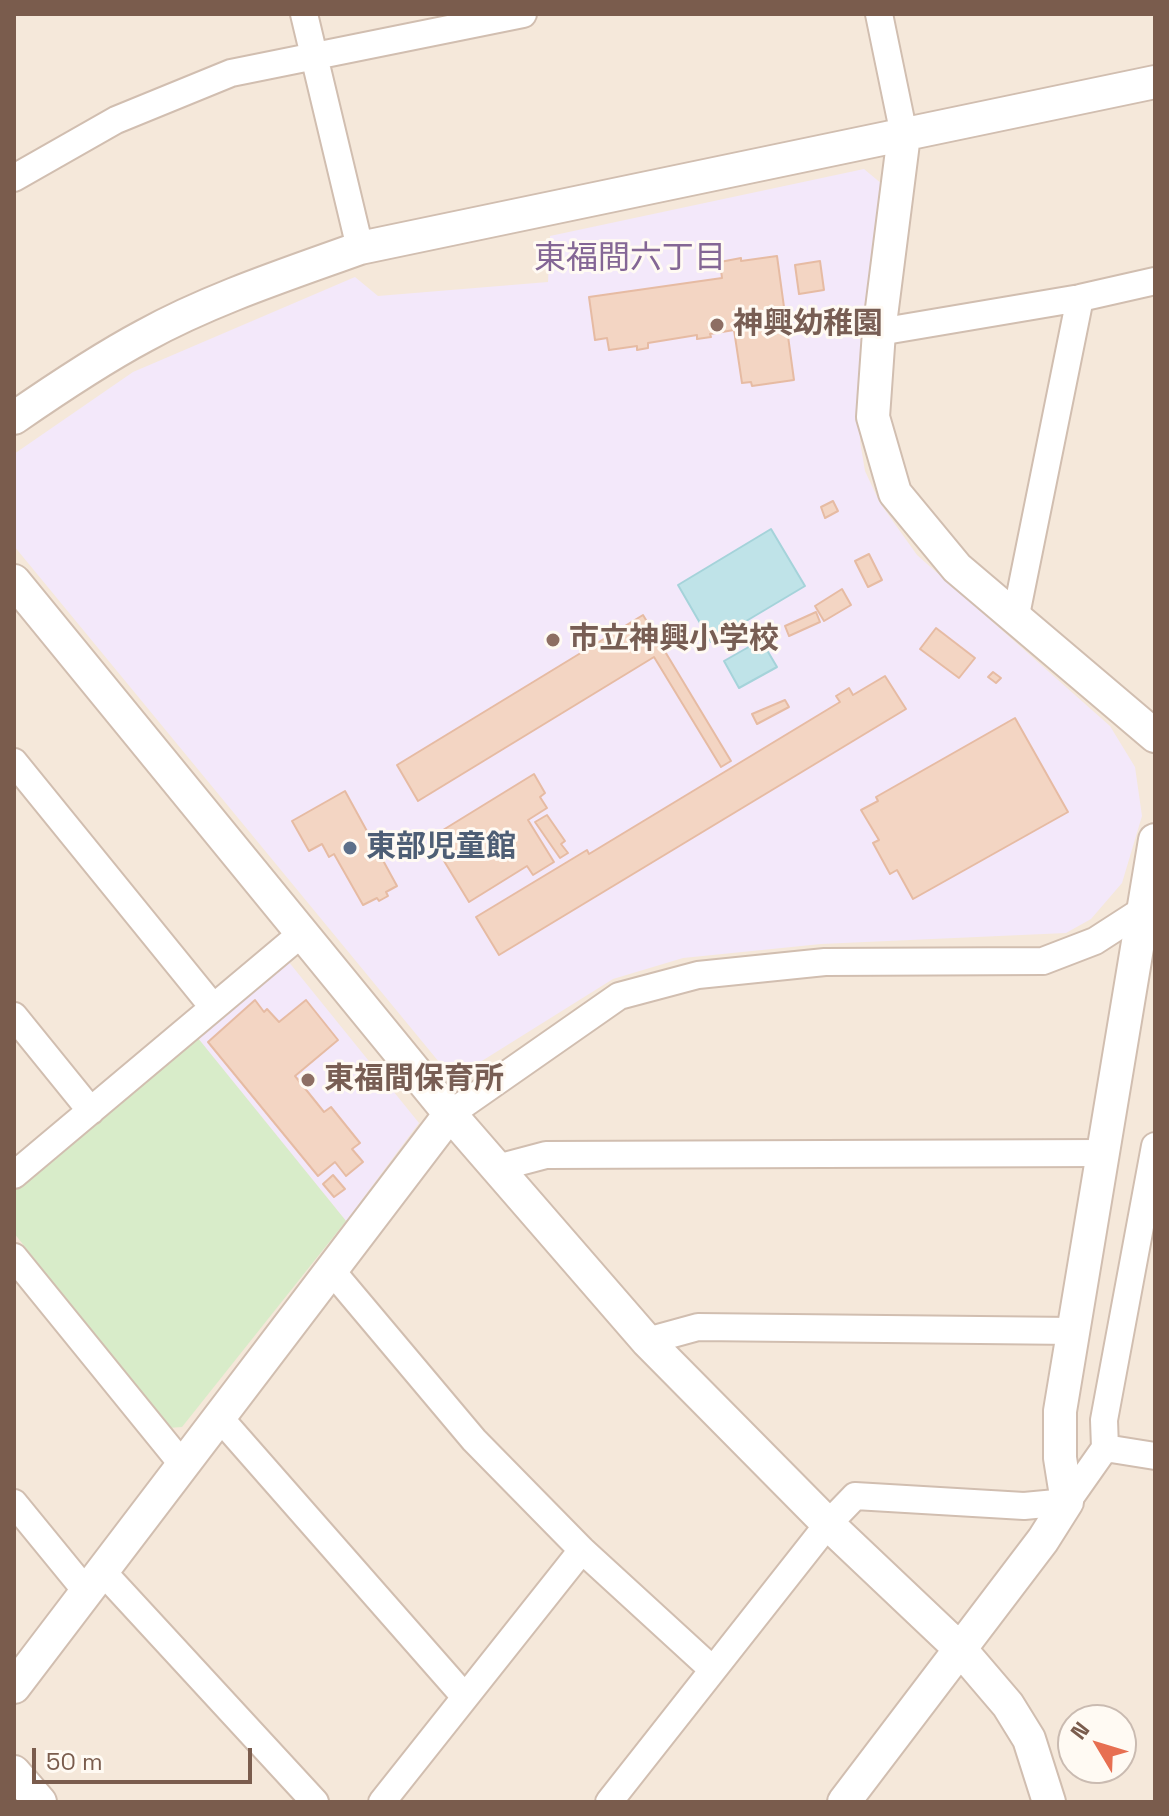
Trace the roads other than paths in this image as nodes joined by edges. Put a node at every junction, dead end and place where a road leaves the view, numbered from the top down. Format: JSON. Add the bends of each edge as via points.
{"nodes":[{"id":1,"x":304,"y":14,"type":"edge"},
{"id":2,"x":523,"y":14,"type":"edge"},
{"id":3,"x":879,"y":14,"type":"edge"},
{"id":4,"x":315,"y":57,"type":"junction"},
{"id":5,"x":1155,"y":82,"type":"edge"},
{"id":6,"x":904,"y":135,"type":"junction"},
{"id":7,"x":14,"y":178,"type":"edge"},
{"id":8,"x":360,"y":248,"type":"junction"},
{"id":9,"x":1155,"y":281,"type":"edge"},
{"id":10,"x":1080,"y":298,"type":"junction"},
{"id":11,"x":879,"y":332,"type":"junction"},
{"id":12,"x":14,"y":418,"type":"edge"},
{"id":13,"x":15,"y":585,"type":"edge"},
{"id":14,"x":1015,"y":620,"type":"junction"},
{"id":15,"x":1155,"y":736,"type":"edge"},
{"id":16,"x":14,"y":762,"type":"edge"},
{"id":17,"x":1155,"y":840,"type":"edge"},
{"id":18,"x":1143,"y":910,"type":"junction"},
{"id":19,"x":301,"y":934,"type":"junction"},
{"id":20,"x":213,"y":1007,"type":"junction"},
{"id":21,"x":14,"y":1016,"type":"edge"},
{"id":22,"x":91,"y":1111,"type":"junction"},
{"id":23,"x":450,"y":1114,"type":"junction"},
{"id":24,"x":1155,"y":1146,"type":"edge"},
{"id":25,"x":1103,"y":1153,"type":"junction"},
{"id":26,"x":497,"y":1168,"type":"junction"},
{"id":27,"x":14,"y":1175,"type":"edge"},
{"id":28,"x":14,"y":1257,"type":"edge"},
{"id":29,"x":331,"y":1270,"type":"junction"},
{"id":30,"x":1074,"y":1331,"type":"junction"},
{"id":31,"x":647,"y":1341,"type":"junction"},
{"id":32,"x":219,"y":1417,"type":"junction"},
{"id":33,"x":1105,"y":1448,"type":"junction"},
{"id":34,"x":1155,"y":1456,"type":"edge"},
{"id":35,"x":183,"y":1465,"type":"junction"},
{"id":36,"x":1067,"y":1502,"type":"junction"},
{"id":37,"x":14,"y":1503,"type":"edge"},
{"id":38,"x":828,"y":1524,"type":"junction"},
{"id":39,"x":582,"y":1550,"type":"junction"},
{"id":40,"x":94,"y":1581,"type":"junction"},
{"id":41,"x":961,"y":1650,"type":"junction"},
{"id":42,"x":713,"y":1670,"type":"junction"},
{"id":43,"x":14,"y":1687,"type":"edge"},
{"id":44,"x":465,"y":1697,"type":"junction"},
{"id":45,"x":14,"y":1772,"type":"edge"},
{"id":46,"x":40,"y":1802,"type":"edge"},
{"id":47,"x":315,"y":1802,"type":"edge"},
{"id":48,"x":382,"y":1802,"type":"edge"},
{"id":49,"x":609,"y":1802,"type":"edge"},
{"id":50,"x":844,"y":1802,"type":"edge"},
{"id":51,"x":1049,"y":1802,"type":"edge"}],
"edges":[{"from":1,"to":4,"type":"street"},
{"from":2,"to":4,"type":"street"},
{"from":3,"to":6,"type":"street"},
{"from":4,"to":7,"type":"street","via":[[216,79],[116,120]]},
{"from":4,"to":8,"type":"street"},
{"from":5,"to":6,"type":"street"},
{"from":6,"to":8,"type":"street"},
{"from":6,"to":11,"type":"street"},
{"from":8,"to":12,"type":"street","via":[[256,285],[145,334]]},
{"from":9,"to":10,"type":"street"},
{"from":10,"to":11,"type":"street"},
{"from":10,"to":14,"type":"street"},
{"from":11,"to":14,"type":"street","via":[[873,417],[895,493],[957,568]]},
{"from":13,"to":19,"type":"street"},
{"from":14,"to":15,"type":"street"},
{"from":16,"to":20,"type":"street"},
{"from":17,"to":18,"type":"street"},
{"from":18,"to":23,"type":"street","via":[[1095,941],[1043,961],[825,962],[698,975],[619,996]]},
{"from":18,"to":25,"type":"street"},
{"from":19,"to":20,"type":"street"},
{"from":19,"to":23,"type":"street"},
{"from":20,"to":22,"type":"street"},
{"from":21,"to":22,"type":"street"},
{"from":22,"to":27,"type":"street"},
{"from":23,"to":26,"type":"street"},
{"from":23,"to":29,"type":"street"},
{"from":24,"to":33,"type":"street","via":[[1104,1420]]},
{"from":25,"to":26,"type":"street","via":[[546,1155]]},
{"from":25,"to":30,"type":"street"},
{"from":26,"to":31,"type":"street"},
{"from":28,"to":35,"type":"street"},
{"from":29,"to":32,"type":"street"},
{"from":29,"to":39,"type":"street","via":[[474,1440]]},
{"from":30,"to":31,"type":"street","via":[[698,1327]]},
{"from":30,"to":36,"type":"street","via":[[1060,1411]]},
{"from":31,"to":38,"type":"street"},
{"from":32,"to":35,"type":"street"},
{"from":32,"to":44,"type":"street"},
{"from":33,"to":34,"type":"street"},
{"from":33,"to":36,"type":"street"},
{"from":35,"to":40,"type":"street"},
{"from":36,"to":38,"type":"street","via":[[1024,1506],[855,1496]]},
{"from":36,"to":41,"type":"street"},
{"from":37,"to":40,"type":"street"},
{"from":38,"to":41,"type":"street"},
{"from":38,"to":42,"type":"street"},
{"from":39,"to":42,"type":"street"},
{"from":39,"to":44,"type":"street"},
{"from":40,"to":43,"type":"street"},
{"from":40,"to":47,"type":"street"},
{"from":41,"to":50,"type":"street"},
{"from":41,"to":51,"type":"street","via":[[1029,1739]]},
{"from":42,"to":49,"type":"street"},
{"from":44,"to":48,"type":"street"},
{"from":45,"to":46,"type":"street"}]}
